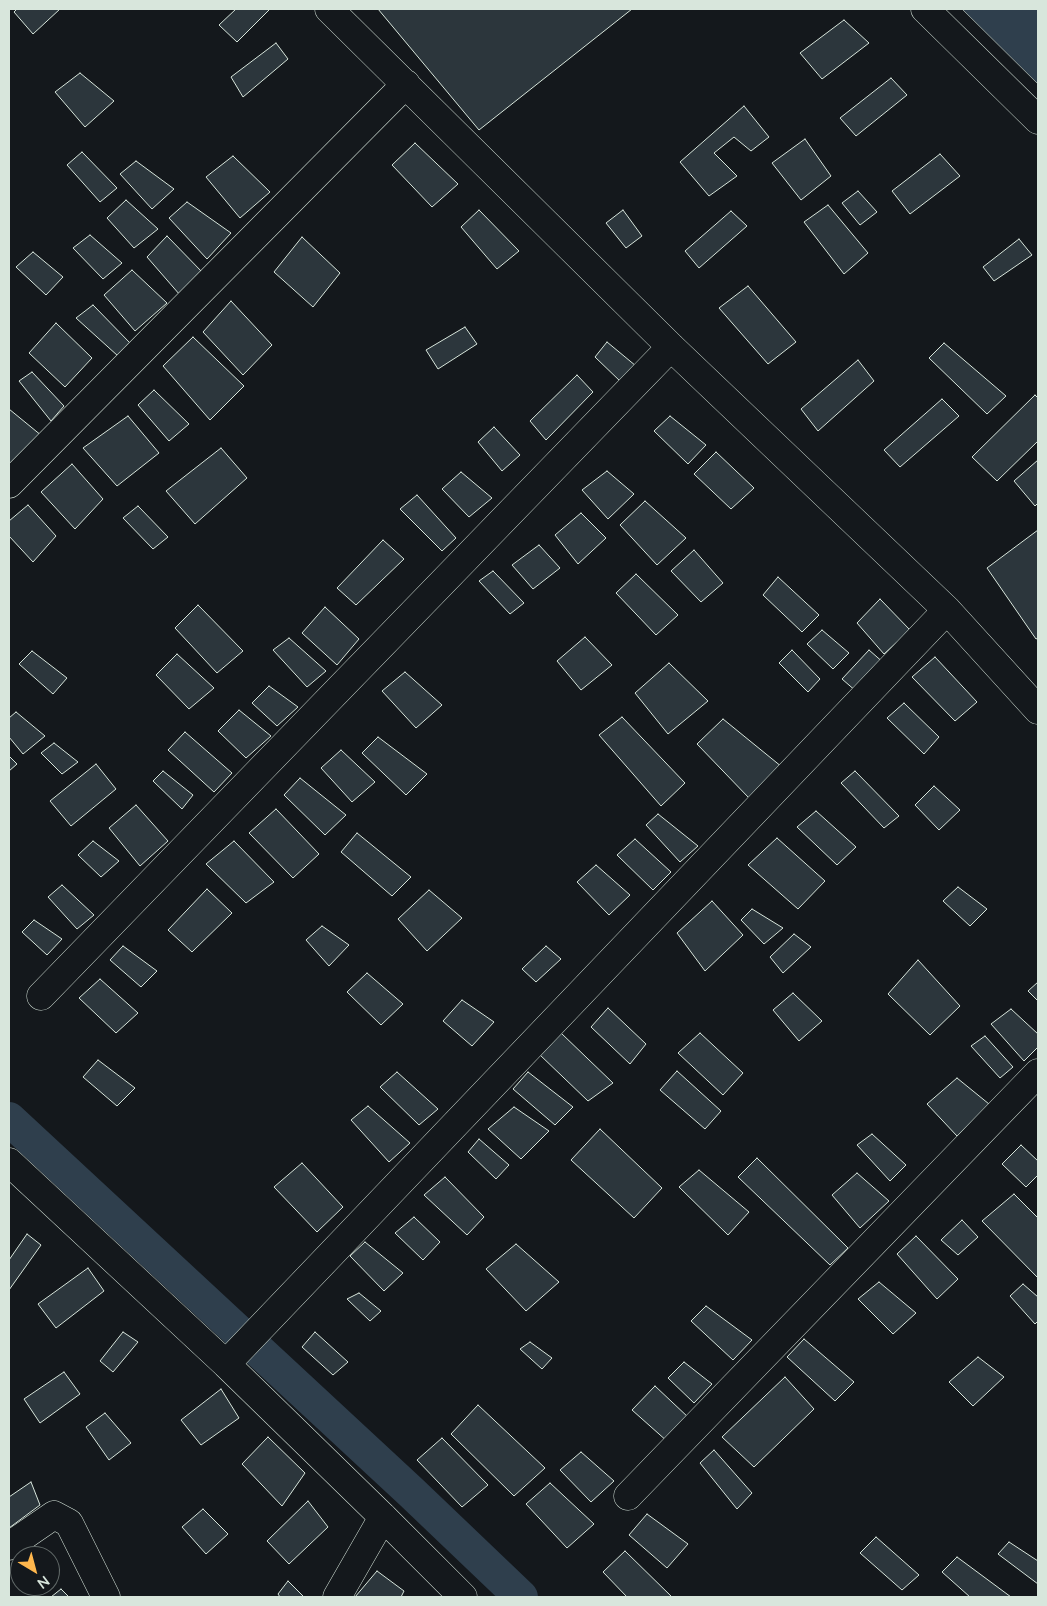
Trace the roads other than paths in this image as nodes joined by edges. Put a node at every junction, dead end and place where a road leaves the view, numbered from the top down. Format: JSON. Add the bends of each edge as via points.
{"nodes":[{"id":1,"x":329,"y":9,"type":"edge"},
{"id":2,"x":926,"y":9,"type":"edge"},
{"id":3,"x":406,"y":84,"type":"junction"},
{"id":4,"x":1038,"y":120,"type":"edge"},
{"id":5,"x":671,"y":347,"type":"junction"},
{"id":6,"x":9,"y":484,"type":"edge"},
{"id":7,"x":947,"y":610,"type":"junction"},
{"id":8,"x":1038,"y":710,"type":"edge"},
{"id":9,"x":41,"y":996,"type":"dead end"},
{"id":10,"x":1038,"y":1073,"type":"edge"},
{"id":11,"x":14,"y":1176,"type":"edge"},
{"id":12,"x":231,"y":1359,"type":"junction"},
{"id":13,"x":628,"y":1496,"type":"dead end"},
{"id":14,"x":383,"y":1517,"type":"junction"},
{"id":15,"x":9,"y":1546,"type":"edge"},
{"id":16,"x":106,"y":1597,"type":"edge"},
{"id":17,"x":337,"y":1597,"type":"edge"},
{"id":18,"x":463,"y":1597,"type":"edge"}],
"edges":[{"from":1,"to":3,"type":"street"},
{"from":2,"to":4,"type":"street"},
{"from":3,"to":5,"type":"street"},
{"from":3,"to":6,"type":"street"},
{"from":5,"to":7,"type":"street"},
{"from":5,"to":9,"type":"street"},
{"from":7,"to":8,"type":"street"},
{"from":7,"to":12,"type":"street"},
{"from":10,"to":13,"type":"street"},
{"from":11,"to":12,"type":"street"},
{"from":12,"to":14,"type":"street"},
{"from":14,"to":17,"type":"street"},
{"from":14,"to":18,"type":"street"},
{"from":15,"to":16,"type":"street","via":[[54,1515],[69,1523]]}]}
